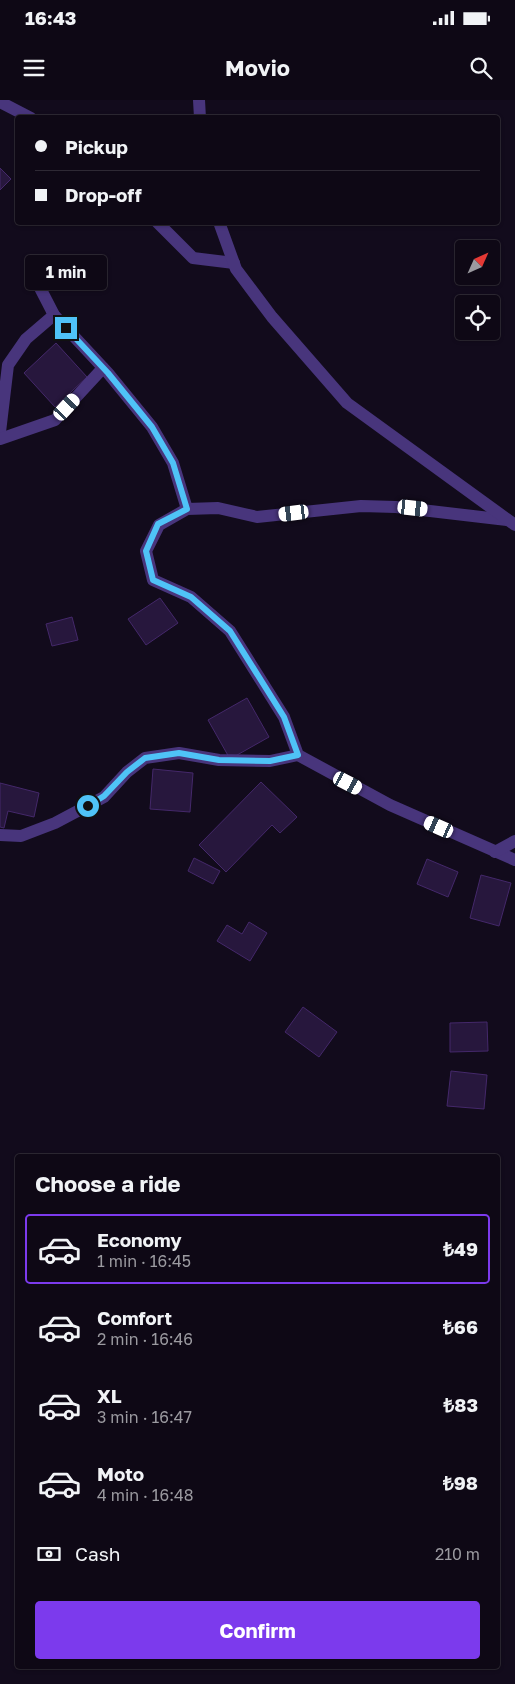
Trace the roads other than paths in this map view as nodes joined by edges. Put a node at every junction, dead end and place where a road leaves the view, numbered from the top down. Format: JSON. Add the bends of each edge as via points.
{"nodes":[{"id":1,"x":198,"y":100,"type":"edge"},
{"id":2,"x":0,"y":102,"type":"edge"},
{"id":3,"x":25,"y":115,"type":"edge"},
{"id":4,"x":200,"y":115,"type":"edge"},
{"id":5,"x":160,"y":225,"type":"edge"},
{"id":6,"x":220,"y":225,"type":"edge"},
{"id":7,"x":234,"y":263,"type":"junction"},
{"id":8,"x":37,"y":282,"type":"dead end"},
{"id":9,"x":54,"y":315,"type":"junction"},
{"id":10,"x":103,"y":368,"type":"junction"},
{"id":11,"x":0,"y":432,"type":"edge"},
{"id":12,"x":0,"y":439,"type":"edge"},
{"id":13,"x":187,"y":509,"type":"junction"},
{"id":14,"x":511,"y":522,"type":"edge"},
{"id":15,"x":298,"y":755,"type":"junction"},
{"id":16,"x":0,"y":835,"type":"edge"},
{"id":17,"x":515,"y":841,"type":"edge"},
{"id":18,"x":495,"y":852,"type":"junction"},
{"id":19,"x":515,"y":860,"type":"edge"}],
"edges":[{"from":1,"to":4,"type":"street"},
{"from":2,"to":3,"type":"street"},
{"from":5,"to":7,"type":"street","via":[[193,258]]},
{"from":6,"to":7,"type":"street"},
{"from":7,"to":14,"type":"street","via":[[272,317],[347,403]]},
{"from":8,"to":9,"type":"street"},
{"from":9,"to":10,"type":"street"},
{"from":9,"to":11,"type":"street","via":[[26,339],[8,365]]},
{"from":10,"to":12,"type":"street","via":[[55,420]]},
{"from":10,"to":13,"type":"street","via":[[152,427],[173,463]]},
{"from":13,"to":14,"type":"street","via":[[218,508],[257,517],[361,506],[396,507]]},
{"from":13,"to":15,"type":"street","via":[[158,524],[146,551],[153,580],[191,597],[230,631],[284,717]]},
{"from":15,"to":16,"type":"street","via":[[270,761],[219,760],[179,753],[145,758],[104,796],[56,823],[21,836]]},
{"from":15,"to":18,"type":"street","via":[[390,805]]},
{"from":17,"to":18,"type":"street"},
{"from":18,"to":19,"type":"street"}]}
